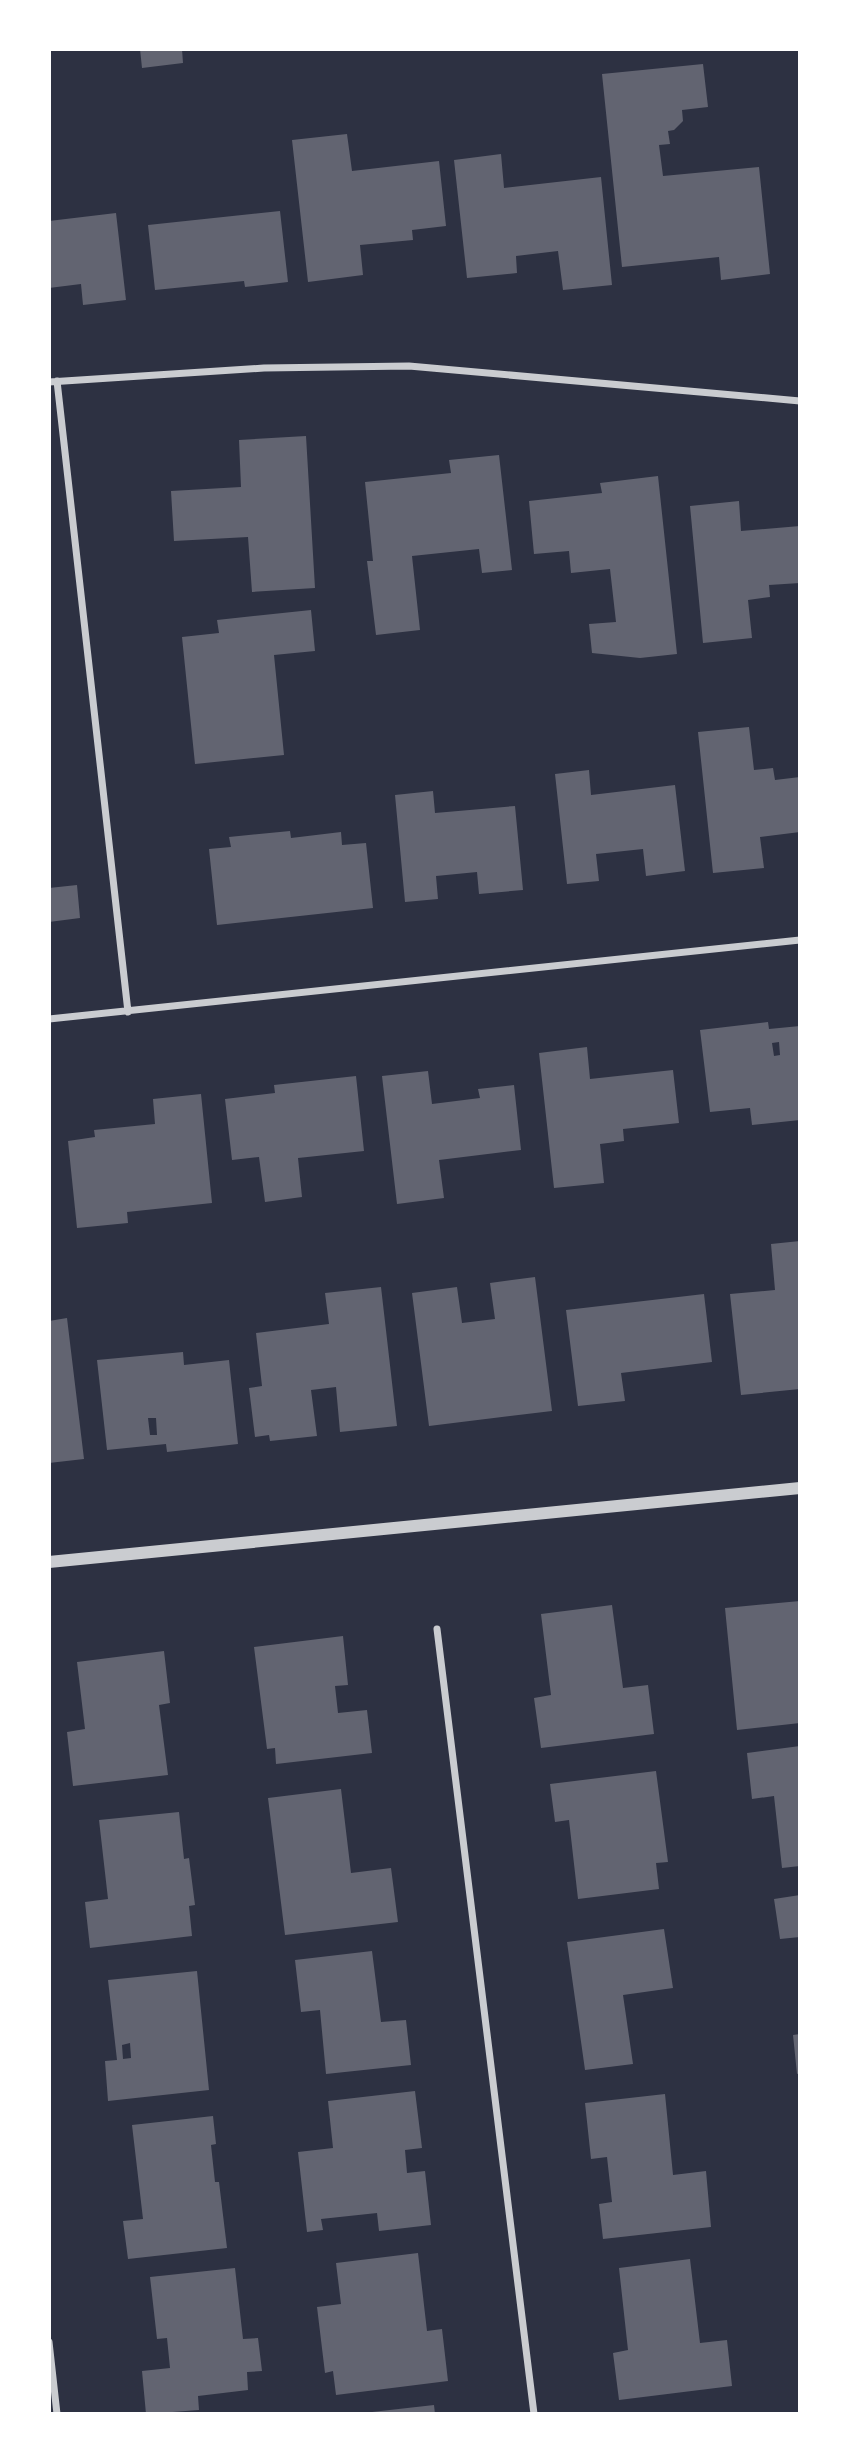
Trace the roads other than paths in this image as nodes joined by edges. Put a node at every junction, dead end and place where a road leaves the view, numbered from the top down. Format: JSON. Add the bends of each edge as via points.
{"nodes":[{"id":1,"x":53,"y":381,"type":"edge"},
{"id":2,"x":800,"y":401,"type":"edge"},
{"id":3,"x":800,"y":940,"type":"edge"},
{"id":4,"x":128,"y":1012,"type":"junction"},
{"id":5,"x":49,"y":1019,"type":"edge"},
{"id":6,"x":800,"y":1488,"type":"edge"},
{"id":7,"x":49,"y":1562,"type":"edge"},
{"id":8,"x":437,"y":1629,"type":"dead end"},
{"id":9,"x":49,"y":2342,"type":"edge"},
{"id":10,"x":57,"y":2414,"type":"edge"},
{"id":11,"x":534,"y":2414,"type":"edge"}],
"edges":[{"from":1,"to":2,"type":"street","via":[[264,368],[409,366]]},
{"from":1,"to":4,"type":"street"},
{"from":3,"to":4,"type":"street"},
{"from":4,"to":5,"type":"street"},
{"from":6,"to":7,"type":"street"},
{"from":8,"to":11,"type":"street"},
{"from":9,"to":10,"type":"street"}]}
